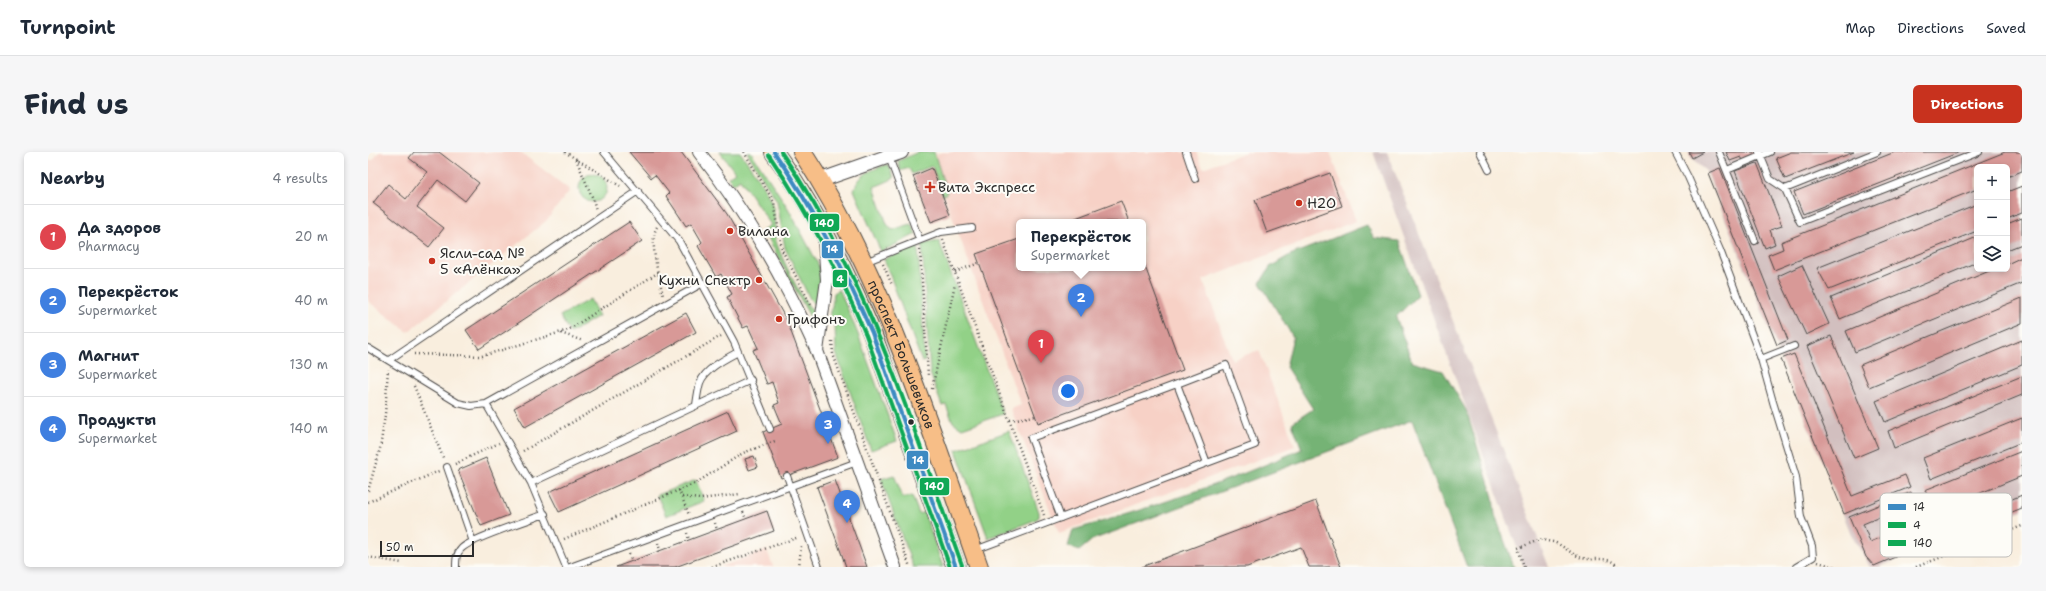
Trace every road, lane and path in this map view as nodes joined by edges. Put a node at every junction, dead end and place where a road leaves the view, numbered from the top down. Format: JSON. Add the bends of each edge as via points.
{"nodes":[{"id":1,"x":566,"y":152,"type":"edge"},
{"id":2,"x":604,"y":152,"type":"edge"},
{"id":3,"x":699,"y":152,"type":"edge"},
{"id":4,"x":774,"y":152,"type":"edge"},
{"id":5,"x":802,"y":152,"type":"edge"},
{"id":6,"x":1186,"y":152,"type":"edge"},
{"id":7,"x":1480,"y":152,"type":"edge"},
{"id":8,"x":1675,"y":152,"type":"edge"},
{"id":9,"x":1719,"y":152,"type":"edge"},
{"id":10,"x":1770,"y":152,"type":"edge"},
{"id":11,"x":1877,"y":152,"type":"edge"},
{"id":12,"x":1979,"y":152,"type":"edge"},
{"id":13,"x":895,"y":154,"type":"edge"},
{"id":14,"x":1760,"y":154,"type":"edge"},
{"id":15,"x":576,"y":158,"type":"junction"},
{"id":16,"x":1489,"y":170,"type":"dead end"},
{"id":17,"x":1727,"y":170,"type":"junction"},
{"id":18,"x":1195,"y":179,"type":"dead end"},
{"id":19,"x":821,"y":180,"type":"junction"},
{"id":20,"x":1785,"y":189,"type":"junction"},
{"id":21,"x":636,"y":193,"type":"junction"},
{"id":22,"x":594,"y":202,"type":"dead end"},
{"id":23,"x":663,"y":221,"type":"junction"},
{"id":24,"x":972,"y":228,"type":"dead end"},
{"id":25,"x":941,"y":232,"type":"junction"},
{"id":26,"x":823,"y":233,"type":"junction"},
{"id":27,"x":919,"y":240,"type":"junction"},
{"id":28,"x":1755,"y":241,"type":"dead end"},
{"id":29,"x":864,"y":262,"type":"junction"},
{"id":30,"x":979,"y":263,"type":"dead end"},
{"id":31,"x":659,"y":272,"type":"junction"},
{"id":32,"x":955,"y":272,"type":"junction"},
{"id":33,"x":703,"y":282,"type":"junction"},
{"id":34,"x":954,"y":284,"type":"dead end"},
{"id":35,"x":664,"y":304,"type":"junction"},
{"id":36,"x":728,"y":332,"type":"junction"},
{"id":37,"x":560,"y":333,"type":"junction"},
{"id":38,"x":593,"y":344,"type":"junction"},
{"id":39,"x":1794,"y":346,"type":"dead end"},
{"id":40,"x":368,"y":348,"type":"edge"},
{"id":41,"x":817,"y":351,"type":"junction"},
{"id":42,"x":738,"y":352,"type":"junction"},
{"id":43,"x":416,"y":354,"type":"dead end"},
{"id":44,"x":1761,"y":359,"type":"junction"},
{"id":45,"x":389,"y":360,"type":"junction"},
{"id":46,"x":388,"y":369,"type":"dead end"},
{"id":47,"x":409,"y":373,"type":"junction"},
{"id":48,"x":750,"y":380,"type":"junction"},
{"id":49,"x":929,"y":383,"type":"dead end"},
{"id":50,"x":1177,"y":384,"type":"junction"},
{"id":51,"x":932,"y":391,"type":"dead end"},
{"id":52,"x":486,"y":404,"type":"junction"},
{"id":53,"x":696,"y":405,"type":"junction"},
{"id":54,"x":1035,"y":416,"type":"dead end"},
{"id":55,"x":1010,"y":420,"type":"junction"},
{"id":56,"x":770,"y":429,"type":"dead end"},
{"id":57,"x":506,"y":440,"type":"junction"},
{"id":58,"x":775,"y":441,"type":"dead end"},
{"id":59,"x":515,"y":455,"type":"junction"},
{"id":60,"x":857,"y":462,"type":"junction"},
{"id":61,"x":1207,"y":463,"type":"junction"},
{"id":62,"x":448,"y":467,"type":"junction"},
{"id":63,"x":787,"y":476,"type":"dead end"},
{"id":64,"x":531,"y":482,"type":"junction"},
{"id":65,"x":791,"y":486,"type":"junction"},
{"id":66,"x":679,"y":490,"type":"junction"},
{"id":67,"x":368,"y":491,"type":"edge"},
{"id":68,"x":766,"y":495,"type":"junction"},
{"id":69,"x":682,"y":497,"type":"junction"},
{"id":70,"x":368,"y":502,"type":"edge"},
{"id":71,"x":545,"y":514,"type":"junction"},
{"id":72,"x":1061,"y":518,"type":"junction"},
{"id":73,"x":692,"y":522,"type":"junction"},
{"id":74,"x":1047,"y":523,"type":"junction"},
{"id":75,"x":2022,"y":526,"type":"edge"},
{"id":76,"x":2012,"y":530,"type":"edge"},
{"id":77,"x":472,"y":542,"type":"junction"},
{"id":78,"x":557,"y":542,"type":"junction"},
{"id":79,"x":368,"y":557,"type":"edge"},
{"id":80,"x":1942,"y":557,"type":"edge"},
{"id":81,"x":1813,"y":558,"type":"junction"},
{"id":82,"x":976,"y":559,"type":"edge"},
{"id":83,"x":402,"y":563,"type":"dead end"},
{"id":84,"x":456,"y":567,"type":"edge"},
{"id":85,"x":566,"y":567,"type":"edge"},
{"id":86,"x":570,"y":567,"type":"edge"},
{"id":87,"x":712,"y":567,"type":"edge"},
{"id":88,"x":799,"y":567,"type":"edge"},
{"id":89,"x":819,"y":567,"type":"edge"},
{"id":90,"x":895,"y":567,"type":"edge"},
{"id":91,"x":956,"y":567,"type":"edge"},
{"id":92,"x":1524,"y":567,"type":"edge"},
{"id":93,"x":1618,"y":567,"type":"edge"},
{"id":94,"x":1796,"y":567,"type":"edge"},
{"id":95,"x":1835,"y":567,"type":"edge"},
{"id":96,"x":1916,"y":567,"type":"edge"}],
"edges":[{"from":1,"to":15,"type":"path"},
{"from":2,"to":21,"type":"lane"},
{"from":3,"to":41,"type":"street","via":[[737,203],[763,244]]},
{"from":4,"to":26,"type":"main road","name":"проспект Большевиков"},
{"from":5,"to":19,"type":"main road","name":"проспект Большевиков"},
{"from":6,"to":18,"type":"lane"},
{"from":7,"to":16,"type":"lane"},
{"from":8,"to":44,"type":"lane","via":[[1720,250]]},
{"from":9,"to":17,"type":"lane"},
{"from":10,"to":14,"type":"lane"},
{"from":11,"to":20,"type":"lane"},
{"from":12,"to":20,"type":"lane","via":[[1800,222]]},
{"from":13,"to":19,"type":"street"},
{"from":13,"to":27,"type":"lane"},
{"from":14,"to":17,"type":"lane"},
{"from":14,"to":20,"type":"lane","via":[[1770,179]]},
{"from":15,"to":21,"type":"path"},
{"from":15,"to":22,"type":"path"},
{"from":17,"to":28,"type":"lane"},
{"from":19,"to":29,"type":"main road","name":"проспект Большевиков"},
{"from":21,"to":23,"type":"lane"},
{"from":21,"to":45,"type":"lane"},
{"from":23,"to":31,"type":"path","via":[[653,233]]},
{"from":23,"to":33,"type":"lane","via":[[679,241]]},
{"from":24,"to":25,"type":"lane"},
{"from":25,"to":27,"type":"lane"},
{"from":25,"to":32,"type":"path"},
{"from":26,"to":41,"type":"street","via":[[827,280]]},
{"from":26,"to":91,"type":"main road","name":"проспект Большевиков","via":[[840,262],[872,333]]},
{"from":27,"to":29,"type":"lane"},
{"from":27,"to":49,"type":"path"},
{"from":29,"to":82,"type":"main road","name":"проспект Большевиков","via":[[897,338]]},
{"from":30,"to":32,"type":"path"},
{"from":31,"to":35,"type":"path"},
{"from":31,"to":37,"type":"path"},
{"from":32,"to":55,"type":"path"},
{"from":33,"to":35,"type":"lane"},
{"from":33,"to":36,"type":"lane"},
{"from":34,"to":51,"type":"path"},
{"from":35,"to":38,"type":"lane"},
{"from":36,"to":42,"type":"lane"},
{"from":36,"to":59,"type":"path"},
{"from":37,"to":38,"type":"path"},
{"from":37,"to":43,"type":"path","via":[[482,356]]},
{"from":38,"to":52,"type":"lane"},
{"from":39,"to":44,"type":"lane"},
{"from":40,"to":45,"type":"lane"},
{"from":41,"to":60,"type":"street"},
{"from":42,"to":48,"type":"lane"},
{"from":42,"to":53,"type":"lane","via":[[703,377]]},
{"from":44,"to":81,"type":"lane","via":[[1796,477],[1801,517],[1812,546]]},
{"from":45,"to":47,"type":"lane"},
{"from":46,"to":67,"type":"path","via":[[380,449]]},
{"from":47,"to":52,"type":"lane","via":[[458,403],[471,406]]},
{"from":47,"to":62,"type":"path"},
{"from":48,"to":53,"type":"lane"},
{"from":48,"to":56,"type":"lane"},
{"from":50,"to":61,"type":"lane"},
{"from":50,"to":61,"type":"lane","via":[[1226,365],[1256,445]]},
{"from":50,"to":72,"type":"lane","via":[[1031,438]]},
{"from":52,"to":57,"type":"lane"},
{"from":53,"to":64,"type":"lane"},
{"from":54,"to":55,"type":"path"},
{"from":55,"to":74,"type":"path"},
{"from":57,"to":59,"type":"lane"},
{"from":57,"to":62,"type":"path"},
{"from":58,"to":66,"type":"path","via":[[743,453],[696,483]]},
{"from":59,"to":64,"type":"lane"},
{"from":60,"to":65,"type":"lane"},
{"from":60,"to":90,"type":"street"},
{"from":61,"to":72,"type":"lane"},
{"from":62,"to":70,"type":"path"},
{"from":62,"to":77,"type":"lane"},
{"from":63,"to":65,"type":"lane"},
{"from":64,"to":71,"type":"lane"},
{"from":65,"to":68,"type":"lane"},
{"from":65,"to":89,"type":"lane"},
{"from":66,"to":69,"type":"path"},
{"from":66,"to":78,"type":"path"},
{"from":68,"to":69,"type":"path","via":[[738,494],[700,499]]},
{"from":68,"to":73,"type":"lane"},
{"from":69,"to":73,"type":"path"},
{"from":71,"to":77,"type":"lane"},
{"from":71,"to":78,"type":"lane"},
{"from":72,"to":74,"type":"lane"},
{"from":73,"to":86,"type":"lane"},
{"from":74,"to":82,"type":"lane"},
{"from":75,"to":76,"type":"path"},
{"from":77,"to":84,"type":"lane","via":[[461,549],[456,558]]},
{"from":78,"to":85,"type":"lane"},
{"from":79,"to":83,"type":"path"},
{"from":80,"to":96,"type":"path"},
{"from":81,"to":94,"type":"lane"},
{"from":81,"to":95,"type":"path","via":[[1821,564]]},
{"from":87,"to":88,"type":"path","via":[[803,536]]},
{"from":92,"to":93,"type":"path","via":[[1518,548],[1542,540],[1555,542],[1586,559],[1610,560]]}]}
